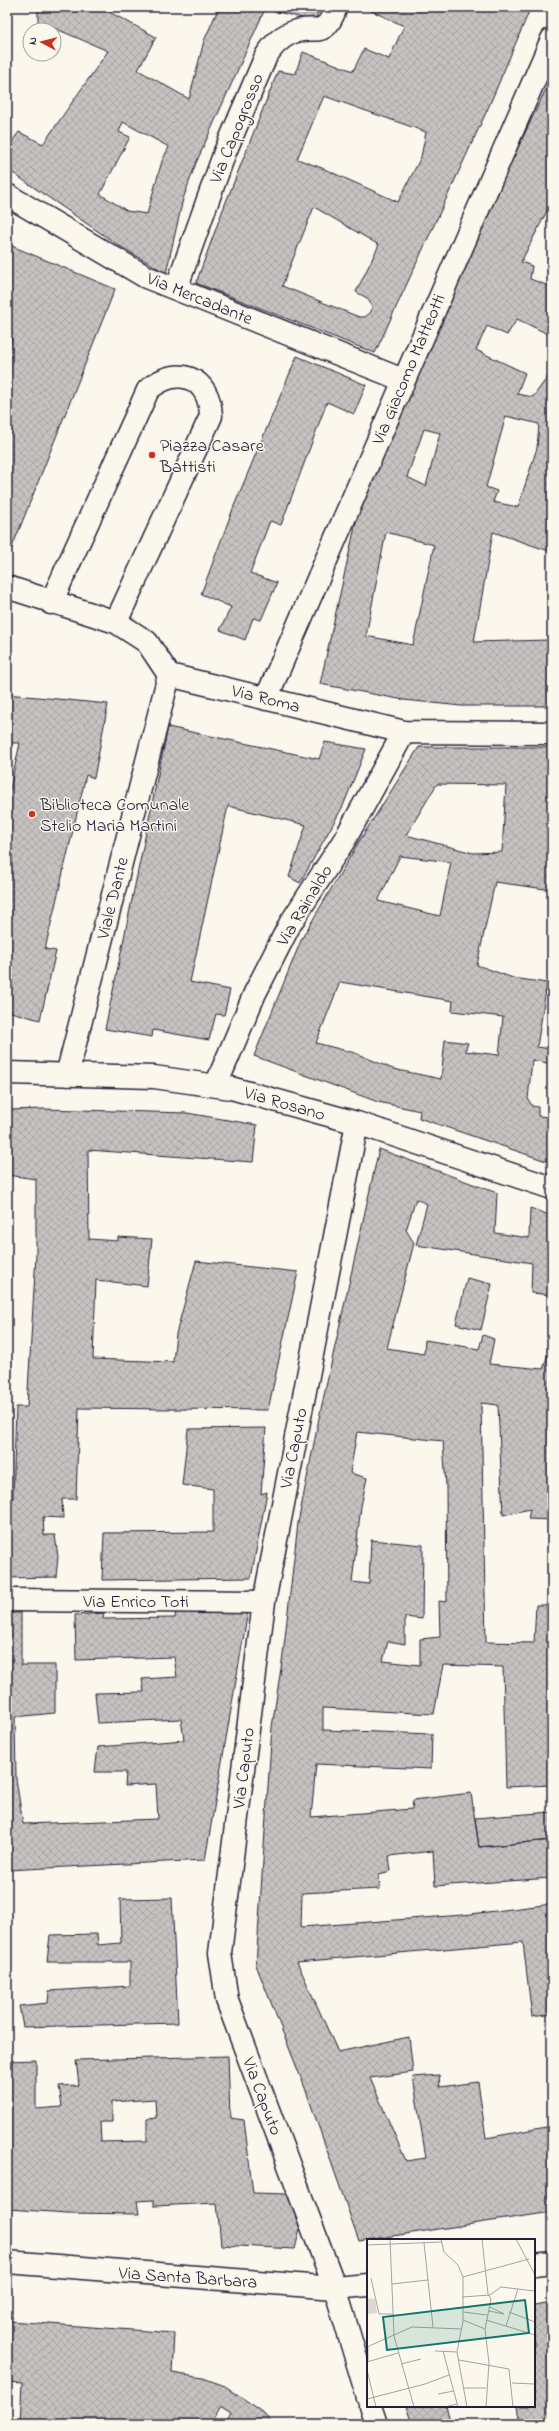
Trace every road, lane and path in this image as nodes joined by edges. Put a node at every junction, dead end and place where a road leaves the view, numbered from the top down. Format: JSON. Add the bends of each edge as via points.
{"nodes":[{"id":1,"x":336,"y":7,"type":"edge"},
{"id":2,"x":552,"y":39,"type":"edge"},
{"id":3,"x":7,"y":195,"type":"edge"},
{"id":4,"x":176,"y":289,"type":"junction"},
{"id":5,"x":403,"y":380,"type":"junction"},
{"id":6,"x":7,"y":587,"type":"edge"},
{"id":7,"x":51,"y":603,"type":"junction"},
{"id":8,"x":116,"y":622,"type":"junction"},
{"id":9,"x":169,"y":675,"type":"junction"},
{"id":10,"x":266,"y":699,"type":"junction"},
{"id":11,"x":404,"y":732,"type":"junction"},
{"id":12,"x":552,"y":733,"type":"edge"},
{"id":13,"x":7,"y":1073,"type":"edge"},
{"id":14,"x":67,"y":1075,"type":"junction"},
{"id":15,"x":216,"y":1085,"type":"junction"},
{"id":16,"x":358,"y":1123,"type":"junction"},
{"id":17,"x":552,"y":1188,"type":"edge"},
{"id":18,"x":7,"y":1600,"type":"edge"},
{"id":19,"x":264,"y":1602,"type":"junction"},
{"id":20,"x":7,"y":2262,"type":"edge"},
{"id":21,"x":552,"y":2263,"type":"edge"},
{"id":22,"x":535,"y":2265,"type":"edge"},
{"id":23,"x":367,"y":2285,"type":"edge"},
{"id":24,"x":335,"y":2288,"type":"junction"},
{"id":25,"x":367,"y":2395,"type":"edge"},
{"id":26,"x":370,"y":2407,"type":"edge"},
{"id":27,"x":376,"y":2424,"type":"edge"}],
"edges":[{"from":1,"to":4,"type":"street","name":"Via Capogrosso","via":[[331,21],[321,30],[292,33],[275,42],[266,56],[225,152]]},
{"from":2,"to":5,"type":"street","name":"Via Giacomo Matteotti"},
{"from":3,"to":4,"type":"street","name":"Via Mercadante","via":[[146,277]]},
{"from":4,"to":5,"type":"street","name":"Via Mercadante"},
{"from":5,"to":10,"type":"street","name":"Via Giacomo Matteotti"},
{"from":6,"to":7,"type":"street"},
{"from":7,"to":8,"type":"street"},
{"from":7,"to":8,"type":"street","via":[[148,390],[167,377],[190,378],[200,384],[207,393],[211,416]]},
{"from":8,"to":9,"type":"street","via":[[147,642]]},
{"from":9,"to":10,"type":"street","name":"Via Roma"},
{"from":9,"to":14,"type":"street","name":"Viale Dante"},
{"from":10,"to":11,"type":"street","name":"Via Roma"},
{"from":11,"to":12,"type":"street","name":"Via Roma"},
{"from":11,"to":15,"type":"street","name":"Via Rainaldo","via":[[344,839],[290,924],[255,993]]},
{"from":13,"to":14,"type":"street","name":"Via Rosano"},
{"from":14,"to":15,"type":"street","name":"Via Rosano","via":[[154,1077]]},
{"from":15,"to":16,"type":"street","name":"Via Rosano"},
{"from":16,"to":17,"type":"street","name":"Via Rosano"},
{"from":16,"to":19,"type":"street","name":"Via Caputo"},
{"from":18,"to":19,"type":"street","name":"Via Enrico Toti"},
{"from":19,"to":24,"type":"street","name":"Via Caputo","via":[[220,1953],[227,2000]]},
{"from":20,"to":24,"type":"street","name":"Via Santa Barbara"},
{"from":21,"to":22,"type":"street"},
{"from":23,"to":24,"type":"street","name":"Via Santa Barbara"},
{"from":24,"to":25,"type":"street","name":"Via Caputo"},
{"from":26,"to":27,"type":"street"}]}
